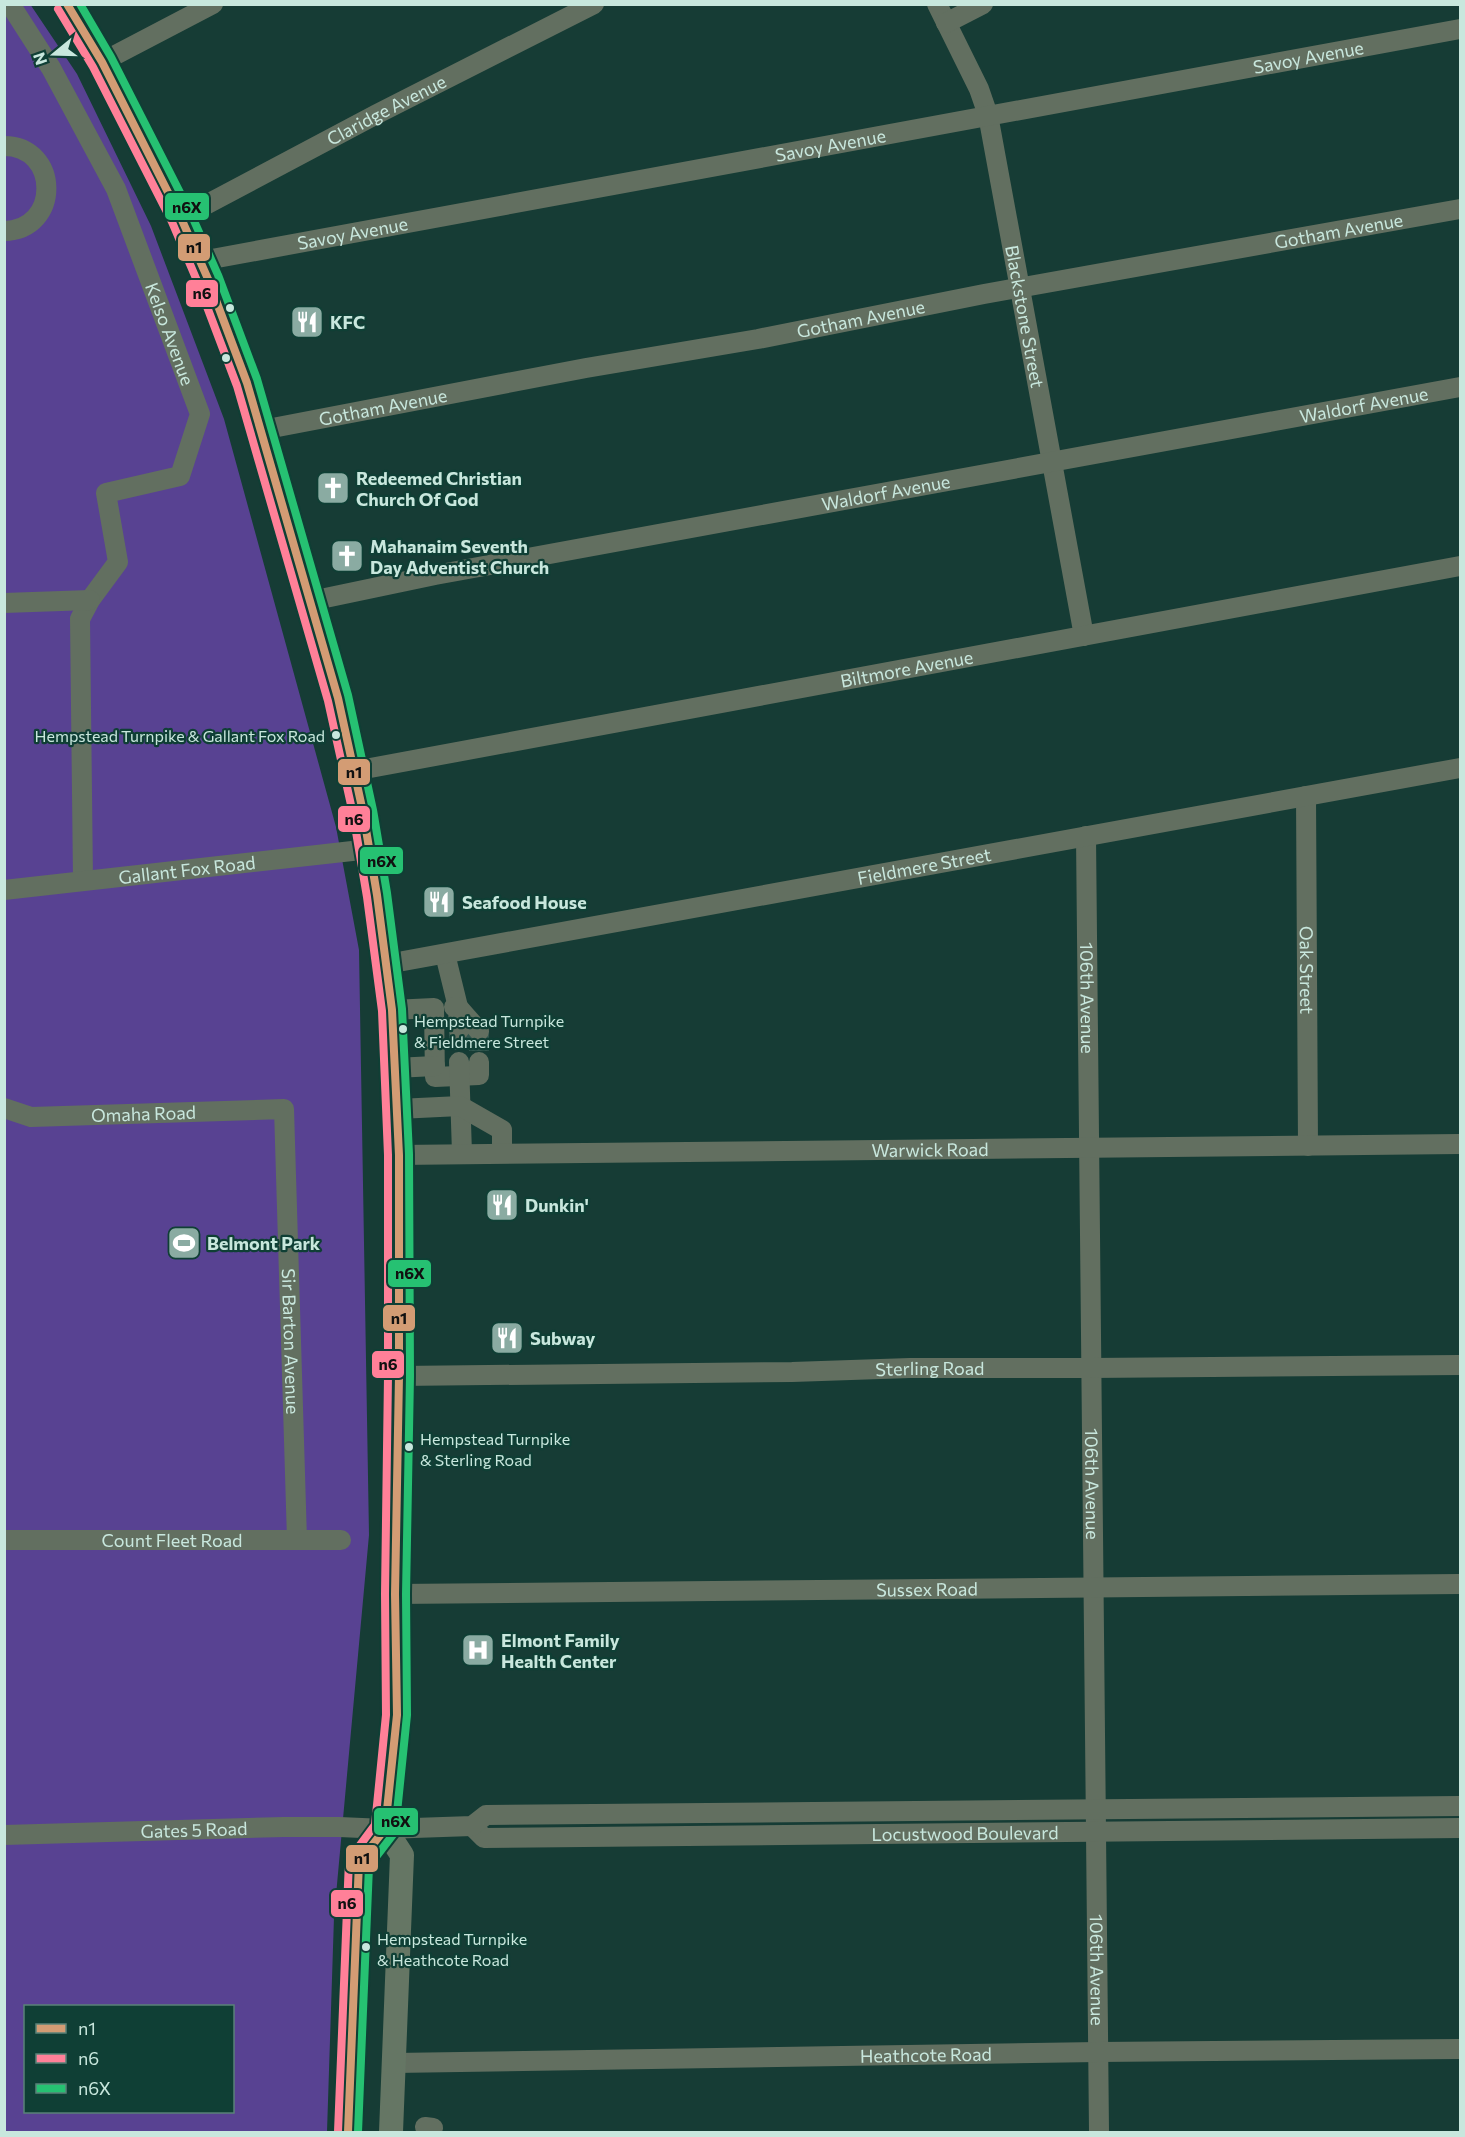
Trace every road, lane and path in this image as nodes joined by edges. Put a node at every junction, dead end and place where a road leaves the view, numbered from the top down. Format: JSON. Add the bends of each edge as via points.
{"nodes":[{"id":1,"x":10,"y":4,"type":"edge"},
{"id":2,"x":67,"y":4,"type":"edge"},
{"id":3,"x":213,"y":4,"type":"edge"},
{"id":4,"x":594,"y":4,"type":"edge"},
{"id":5,"x":937,"y":4,"type":"edge"},
{"id":6,"x":983,"y":4,"type":"edge"},
{"id":7,"x":946,"y":23,"type":"junction"},
{"id":8,"x":1461,"y":29,"type":"edge"},
{"id":9,"x":102,"y":62,"type":"junction"},
{"id":10,"x":988,"y":115,"type":"junction"},
{"id":11,"x":4,"y":146,"type":"edge"},
{"id":12,"x":1461,"y":209,"type":"edge"},
{"id":13,"x":182,"y":218,"type":"junction"},
{"id":14,"x":4,"y":231,"type":"edge"},
{"id":15,"x":201,"y":261,"type":"junction"},
{"id":16,"x":1020,"y":288,"type":"junction"},
{"id":17,"x":1461,"y":387,"type":"edge"},
{"id":18,"x":262,"y":430,"type":"junction"},
{"id":19,"x":1052,"y":462,"type":"junction"},
{"id":20,"x":1461,"y":566,"type":"edge"},
{"id":21,"x":90,"y":600,"type":"junction"},
{"id":22,"x":311,"y":601,"type":"junction"},
{"id":23,"x":4,"y":603,"type":"edge"},
{"id":24,"x":1084,"y":636,"type":"junction"},
{"id":25,"x":1461,"y":768,"type":"edge"},
{"id":26,"x":354,"y":771,"type":"junction"},
{"id":27,"x":1306,"y":795,"type":"junction"},
{"id":28,"x":1086,"y":836,"type":"junction"},
{"id":29,"x":370,"y":849,"type":"junction"},
{"id":30,"x":82,"y":880,"type":"junction"},
{"id":31,"x":4,"y":890,"type":"edge"},
{"id":32,"x":445,"y":954,"type":"junction"},
{"id":33,"x":387,"y":964,"type":"junction"},
{"id":34,"x":458,"y":1007,"type":"junction"},
{"id":35,"x":434,"y":1008,"type":"junction"},
{"id":36,"x":392,"y":1010,"type":"junction"},
{"id":37,"x":459,"y":1030,"type":"tunnel mouth"},
{"id":38,"x":479,"y":1031,"type":"tunnel mouth"},
{"id":39,"x":479,"y":1062,"type":"dead end"},
{"id":40,"x":435,"y":1066,"type":"junction"},
{"id":41,"x":395,"y":1068,"type":"junction"},
{"id":42,"x":459,"y":1069,"type":"junction"},
{"id":43,"x":460,"y":1106,"type":"junction"},
{"id":44,"x":4,"y":1108,"type":"edge"},
{"id":45,"x":284,"y":1109,"type":"joint"},
{"id":46,"x":398,"y":1109,"type":"junction"},
{"id":47,"x":1461,"y":1144,"type":"edge"},
{"id":48,"x":1308,"y":1146,"type":"junction"},
{"id":49,"x":1088,"y":1148,"type":"junction"},
{"id":50,"x":462,"y":1153,"type":"junction"},
{"id":51,"x":502,"y":1153,"type":"junction"},
{"id":52,"x":399,"y":1155,"type":"junction"},
{"id":53,"x":1461,"y":1365,"type":"edge"},
{"id":54,"x":1090,"y":1368,"type":"junction"},
{"id":55,"x":399,"y":1376,"type":"junction"},
{"id":56,"x":4,"y":1540,"type":"edge"},
{"id":57,"x":297,"y":1540,"type":"junction"},
{"id":58,"x":341,"y":1540,"type":"dead end"},
{"id":59,"x":1461,"y":1584,"type":"edge"},
{"id":60,"x":1094,"y":1586,"type":"junction"},
{"id":61,"x":395,"y":1594,"type":"junction"},
{"id":62,"x":1461,"y":1806,"type":"edge"},
{"id":63,"x":1425,"y":1807,"type":"junction"},
{"id":64,"x":1095,"y":1810,"type":"junction"},
{"id":65,"x":743,"y":1813,"type":"junction"},
{"id":66,"x":472,"y":1826,"type":"junction"},
{"id":67,"x":1425,"y":1828,"type":"junction"},
{"id":68,"x":1461,"y":1828,"type":"edge"},
{"id":69,"x":385,"y":1829,"type":"junction"},
{"id":70,"x":1096,"y":1832,"type":"junction"},
{"id":71,"x":4,"y":1834,"type":"edge"},
{"id":72,"x":743,"y":1835,"type":"junction"},
{"id":73,"x":1461,"y":2049,"type":"edge"},
{"id":74,"x":1098,"y":2052,"type":"junction"},
{"id":75,"x":394,"y":2063,"type":"junction"},
{"id":76,"x":348,"y":2133,"type":"edge"},
{"id":77,"x":391,"y":2133,"type":"edge"},
{"id":78,"x":1099,"y":2133,"type":"edge"}],
"edges":[{"from":1,"to":21,"type":"street","name":"Kelso Avenue","via":[[51,68],[116,189],[200,414],[180,476],[106,493],[118,562]]},
{"from":2,"to":9,"type":"main road"},
{"from":3,"to":9,"type":"street"},
{"from":4,"to":13,"type":"street","name":"Claridge Avenue"},
{"from":5,"to":7,"type":"street","name":"Blackstone Street"},
{"from":6,"to":7,"type":"street"},
{"from":7,"to":10,"type":"street","name":"Blackstone Street","via":[[980,89]]},
{"from":8,"to":10,"type":"street","name":"Savoy Avenue"},
{"from":9,"to":13,"type":"main road"},
{"from":10,"to":15,"type":"street","name":"Savoy Avenue"},
{"from":10,"to":16,"type":"street","name":"Blackstone Street"},
{"from":11,"to":14,"type":"street","via":[[23,149],[34,157],[47,181],[47,194],[36,218],[25,226]]},
{"from":12,"to":16,"type":"street","name":"Gotham Avenue"},
{"from":13,"to":15,"type":"main road"},
{"from":15,"to":18,"type":"main road"},
{"from":16,"to":18,"type":"street","name":"Gotham Avenue"},
{"from":16,"to":19,"type":"street","name":"Blackstone Street"},
{"from":17,"to":19,"type":"street","name":"Waldorf Avenue"},
{"from":18,"to":22,"type":"main road"},
{"from":19,"to":22,"type":"street","name":"Waldorf Avenue"},
{"from":19,"to":24,"type":"street","name":"Blackstone Street"},
{"from":20,"to":24,"type":"street","name":"Biltmore Avenue"},
{"from":21,"to":23,"type":"street"},
{"from":21,"to":30,"type":"street","name":"Kelso Avenue","via":[[80,619]]},
{"from":22,"to":26,"type":"main road"},
{"from":24,"to":26,"type":"street","name":"Biltmore Avenue"},
{"from":25,"to":27,"type":"street","name":"Fieldmere Street"},
{"from":26,"to":29,"type":"main road"},
{"from":27,"to":28,"type":"street","name":"Fieldmere Street"},
{"from":27,"to":48,"type":"street","name":"Oak Street"},
{"from":28,"to":32,"type":"street","name":"Fieldmere Street"},
{"from":28,"to":49,"type":"street","name":"106th Avenue"},
{"from":29,"to":30,"type":"street","name":"Gallant Fox Road"},
{"from":29,"to":33,"type":"main road"},
{"from":30,"to":31,"type":"street","name":"Gallant Fox Road"},
{"from":32,"to":33,"type":"street","name":"Fieldmere Street"},
{"from":32,"to":34,"type":"street"},
{"from":33,"to":36,"type":"main road"},
{"from":34,"to":35,"type":"street"},
{"from":34,"to":37,"type":"street"},
{"from":34,"to":38,"type":"street"},
{"from":35,"to":36,"type":"street"},
{"from":35,"to":40,"type":"street"},
{"from":36,"to":41,"type":"main road"},
{"from":39,"to":42,"type":"street","via":[[479,1075]]},
{"from":40,"to":41,"type":"street"},
{"from":40,"to":42,"type":"street","via":[[435,1077]]},
{"from":41,"to":46,"type":"main road"},
{"from":42,"to":43,"type":"street"},
{"from":43,"to":46,"type":"street"},
{"from":43,"to":50,"type":"street"},
{"from":43,"to":51,"type":"street","via":[[502,1131]]},
{"from":44,"to":45,"type":"street","name":"Omaha Road","via":[[31,1117]]},
{"from":45,"to":57,"type":"street","name":"Sir Barton Avenue"},
{"from":46,"to":52,"type":"main road"},
{"from":47,"to":48,"type":"street","name":"Warwick Road"},
{"from":48,"to":49,"type":"street","name":"Warwick Road"},
{"from":49,"to":51,"type":"street","name":"Warwick Road"},
{"from":49,"to":54,"type":"street","name":"106th Avenue"},
{"from":50,"to":51,"type":"street","name":"Warwick Road"},
{"from":50,"to":52,"type":"street","name":"Warwick Road"},
{"from":52,"to":55,"type":"main road"},
{"from":53,"to":54,"type":"street","name":"Sterling Road"},
{"from":54,"to":55,"type":"street","name":"Sterling Road"},
{"from":54,"to":60,"type":"street","name":"106th Avenue"},
{"from":55,"to":61,"type":"main road"},
{"from":56,"to":57,"type":"street","name":"Count Fleet Road"},
{"from":57,"to":58,"type":"street","name":"Count Fleet Road"},
{"from":59,"to":60,"type":"street","name":"Sussex Road"},
{"from":60,"to":61,"type":"street","name":"Sussex Road"},
{"from":60,"to":64,"type":"street","name":"106th Avenue"},
{"from":61,"to":69,"type":"main road","via":[[398,1715]]},
{"from":62,"to":63,"type":"street","name":"Locustwood Boulevard"},
{"from":63,"to":64,"type":"street","name":"Locustwood Boulevard"},
{"from":63,"to":67,"type":"street"},
{"from":64,"to":65,"type":"street","name":"Locustwood Boulevard"},
{"from":64,"to":70,"type":"street","name":"106th Avenue"},
{"from":65,"to":66,"type":"street","name":"Locustwood Boulevard","via":[[486,1815]]},
{"from":65,"to":72,"type":"street"},
{"from":66,"to":69,"type":"street","name":"Locustwood Boulevard"},
{"from":66,"to":72,"type":"street","name":"Locustwood Boulevard","via":[[484,1838]]},
{"from":67,"to":68,"type":"street","name":"Locustwood Boulevard"},
{"from":67,"to":70,"type":"street","name":"Locustwood Boulevard"},
{"from":69,"to":71,"type":"street","name":"Gates 5 Road","via":[[284,1827]]},
{"from":69,"to":75,"type":"main road","via":[[402,1855]]},
{"from":69,"to":76,"type":"main road","via":[[359,1862]]},
{"from":70,"to":72,"type":"street","name":"Locustwood Boulevard"},
{"from":70,"to":74,"type":"street","name":"106th Avenue"},
{"from":73,"to":74,"type":"street","name":"Heathcote Road"},
{"from":74,"to":75,"type":"street","name":"Heathcote Road"},
{"from":74,"to":78,"type":"street","name":"106th Avenue"},
{"from":75,"to":77,"type":"main road"}]}
